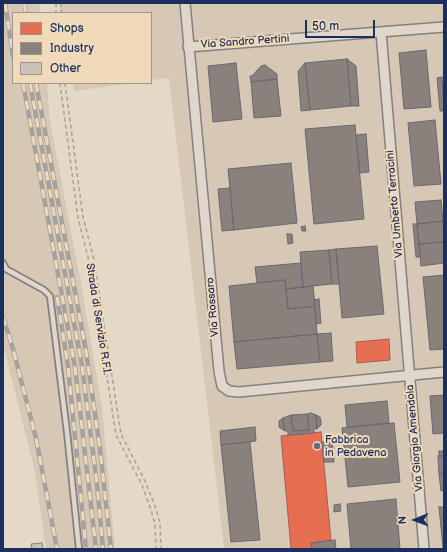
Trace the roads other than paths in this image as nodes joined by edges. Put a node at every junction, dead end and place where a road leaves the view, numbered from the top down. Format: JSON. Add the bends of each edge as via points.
{"nodes":[{"id":1,"x":184,"y":3,"type":"edge"},
{"id":2,"x":444,"y":27,"type":"edge"},
{"id":3,"x":381,"y":32,"type":"junction"},
{"id":4,"x":188,"y":46,"type":"junction"},
{"id":5,"x":3,"y":263,"type":"edge"},
{"id":6,"x":444,"y":372,"type":"edge"},
{"id":7,"x":410,"y":375,"type":"junction"},
{"id":8,"x":79,"y":549,"type":"edge"},
{"id":9,"x":424,"y":549,"type":"edge"}],
"edges":[{"from":1,"to":4,"type":"street","name":"Via Rossaro"},
{"from":2,"to":3,"type":"street","name":"Via Sandro Pertini"},
{"from":3,"to":4,"type":"street","name":"Via Sandro Pertini"},
{"from":3,"to":7,"type":"street","name":"Via Umberto Terracini"},
{"from":4,"to":7,"type":"street","name":"Via Rossaro","via":[[222,386],[229,391],[239,392]]},
{"from":5,"to":8,"type":"lane","via":[[6,269],[50,296]]},
{"from":6,"to":7,"type":"street","name":"Via Rossaro"},
{"from":7,"to":9,"type":"street","name":"Via Giorgio Amendola"}]}
